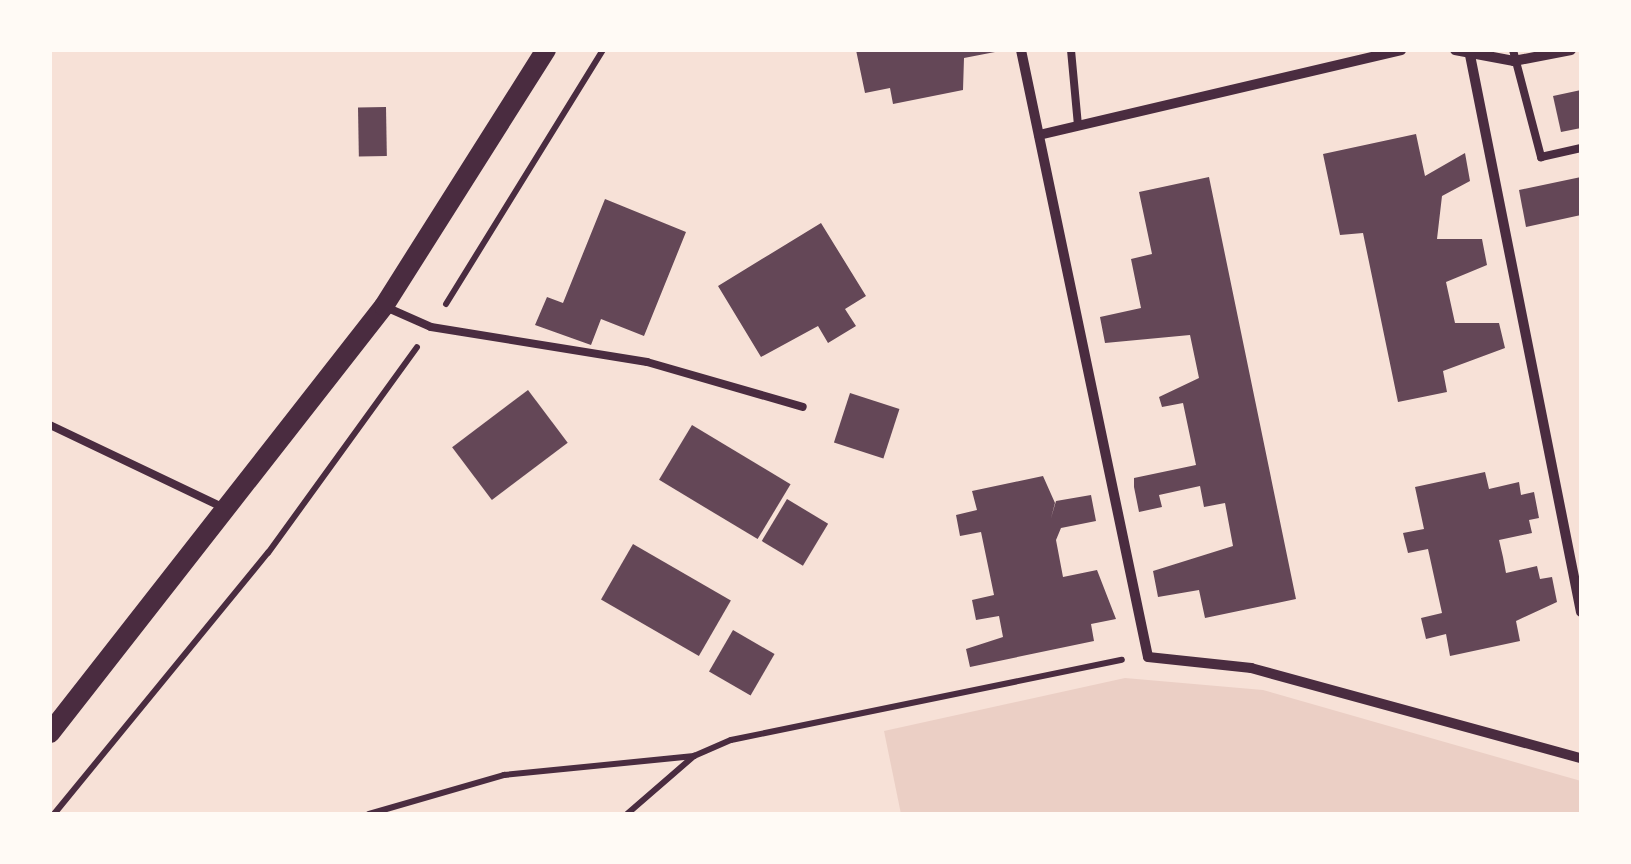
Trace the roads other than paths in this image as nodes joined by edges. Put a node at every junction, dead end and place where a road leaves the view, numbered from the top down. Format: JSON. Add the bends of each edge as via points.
{"nodes":[{"id":1,"x":546,"y":50,"type":"edge"},
{"id":2,"x":1021,"y":50,"type":"edge"},
{"id":3,"x":1071,"y":50,"type":"edge"},
{"id":4,"x":1401,"y":50,"type":"edge"},
{"id":5,"x":1455,"y":50,"type":"edge"},
{"id":6,"x":1571,"y":50,"type":"edge"},
{"id":7,"x":1470,"y":51,"type":"edge"},
{"id":8,"x":1513,"y":56,"type":"edge"},
{"id":9,"x":1078,"y":126,"type":"junction"},
{"id":10,"x":1039,"y":136,"type":"junction"},
{"id":11,"x":1581,"y":148,"type":"edge"},
{"id":12,"x":384,"y":306,"type":"junction"},
{"id":13,"x":803,"y":407,"type":"dead end"},
{"id":14,"x":50,"y":425,"type":"edge"},
{"id":15,"x":231,"y":511,"type":"junction"},
{"id":16,"x":1581,"y":612,"type":"edge"},
{"id":17,"x":50,"y":733,"type":"edge"},
{"id":18,"x":1581,"y":758,"type":"edge"}],
"edges":[{"from":1,"to":12,"type":"main road"},
{"from":2,"to":10,"type":"street"},
{"from":3,"to":9,"type":"lane"},
{"from":4,"to":9,"type":"street"},
{"from":5,"to":7,"type":"street"},
{"from":6,"to":8,"type":"street"},
{"from":7,"to":8,"type":"street"},
{"from":7,"to":16,"type":"street"},
{"from":8,"to":11,"type":"lane","via":[[1541,156]]},
{"from":9,"to":10,"type":"street"},
{"from":10,"to":18,"type":"street","via":[[1148,657],[1251,668]]},
{"from":12,"to":13,"type":"lane","via":[[431,328],[647,362]]},
{"from":12,"to":15,"type":"main road"},
{"from":14,"to":15,"type":"lane"},
{"from":15,"to":17,"type":"main road"}]}
